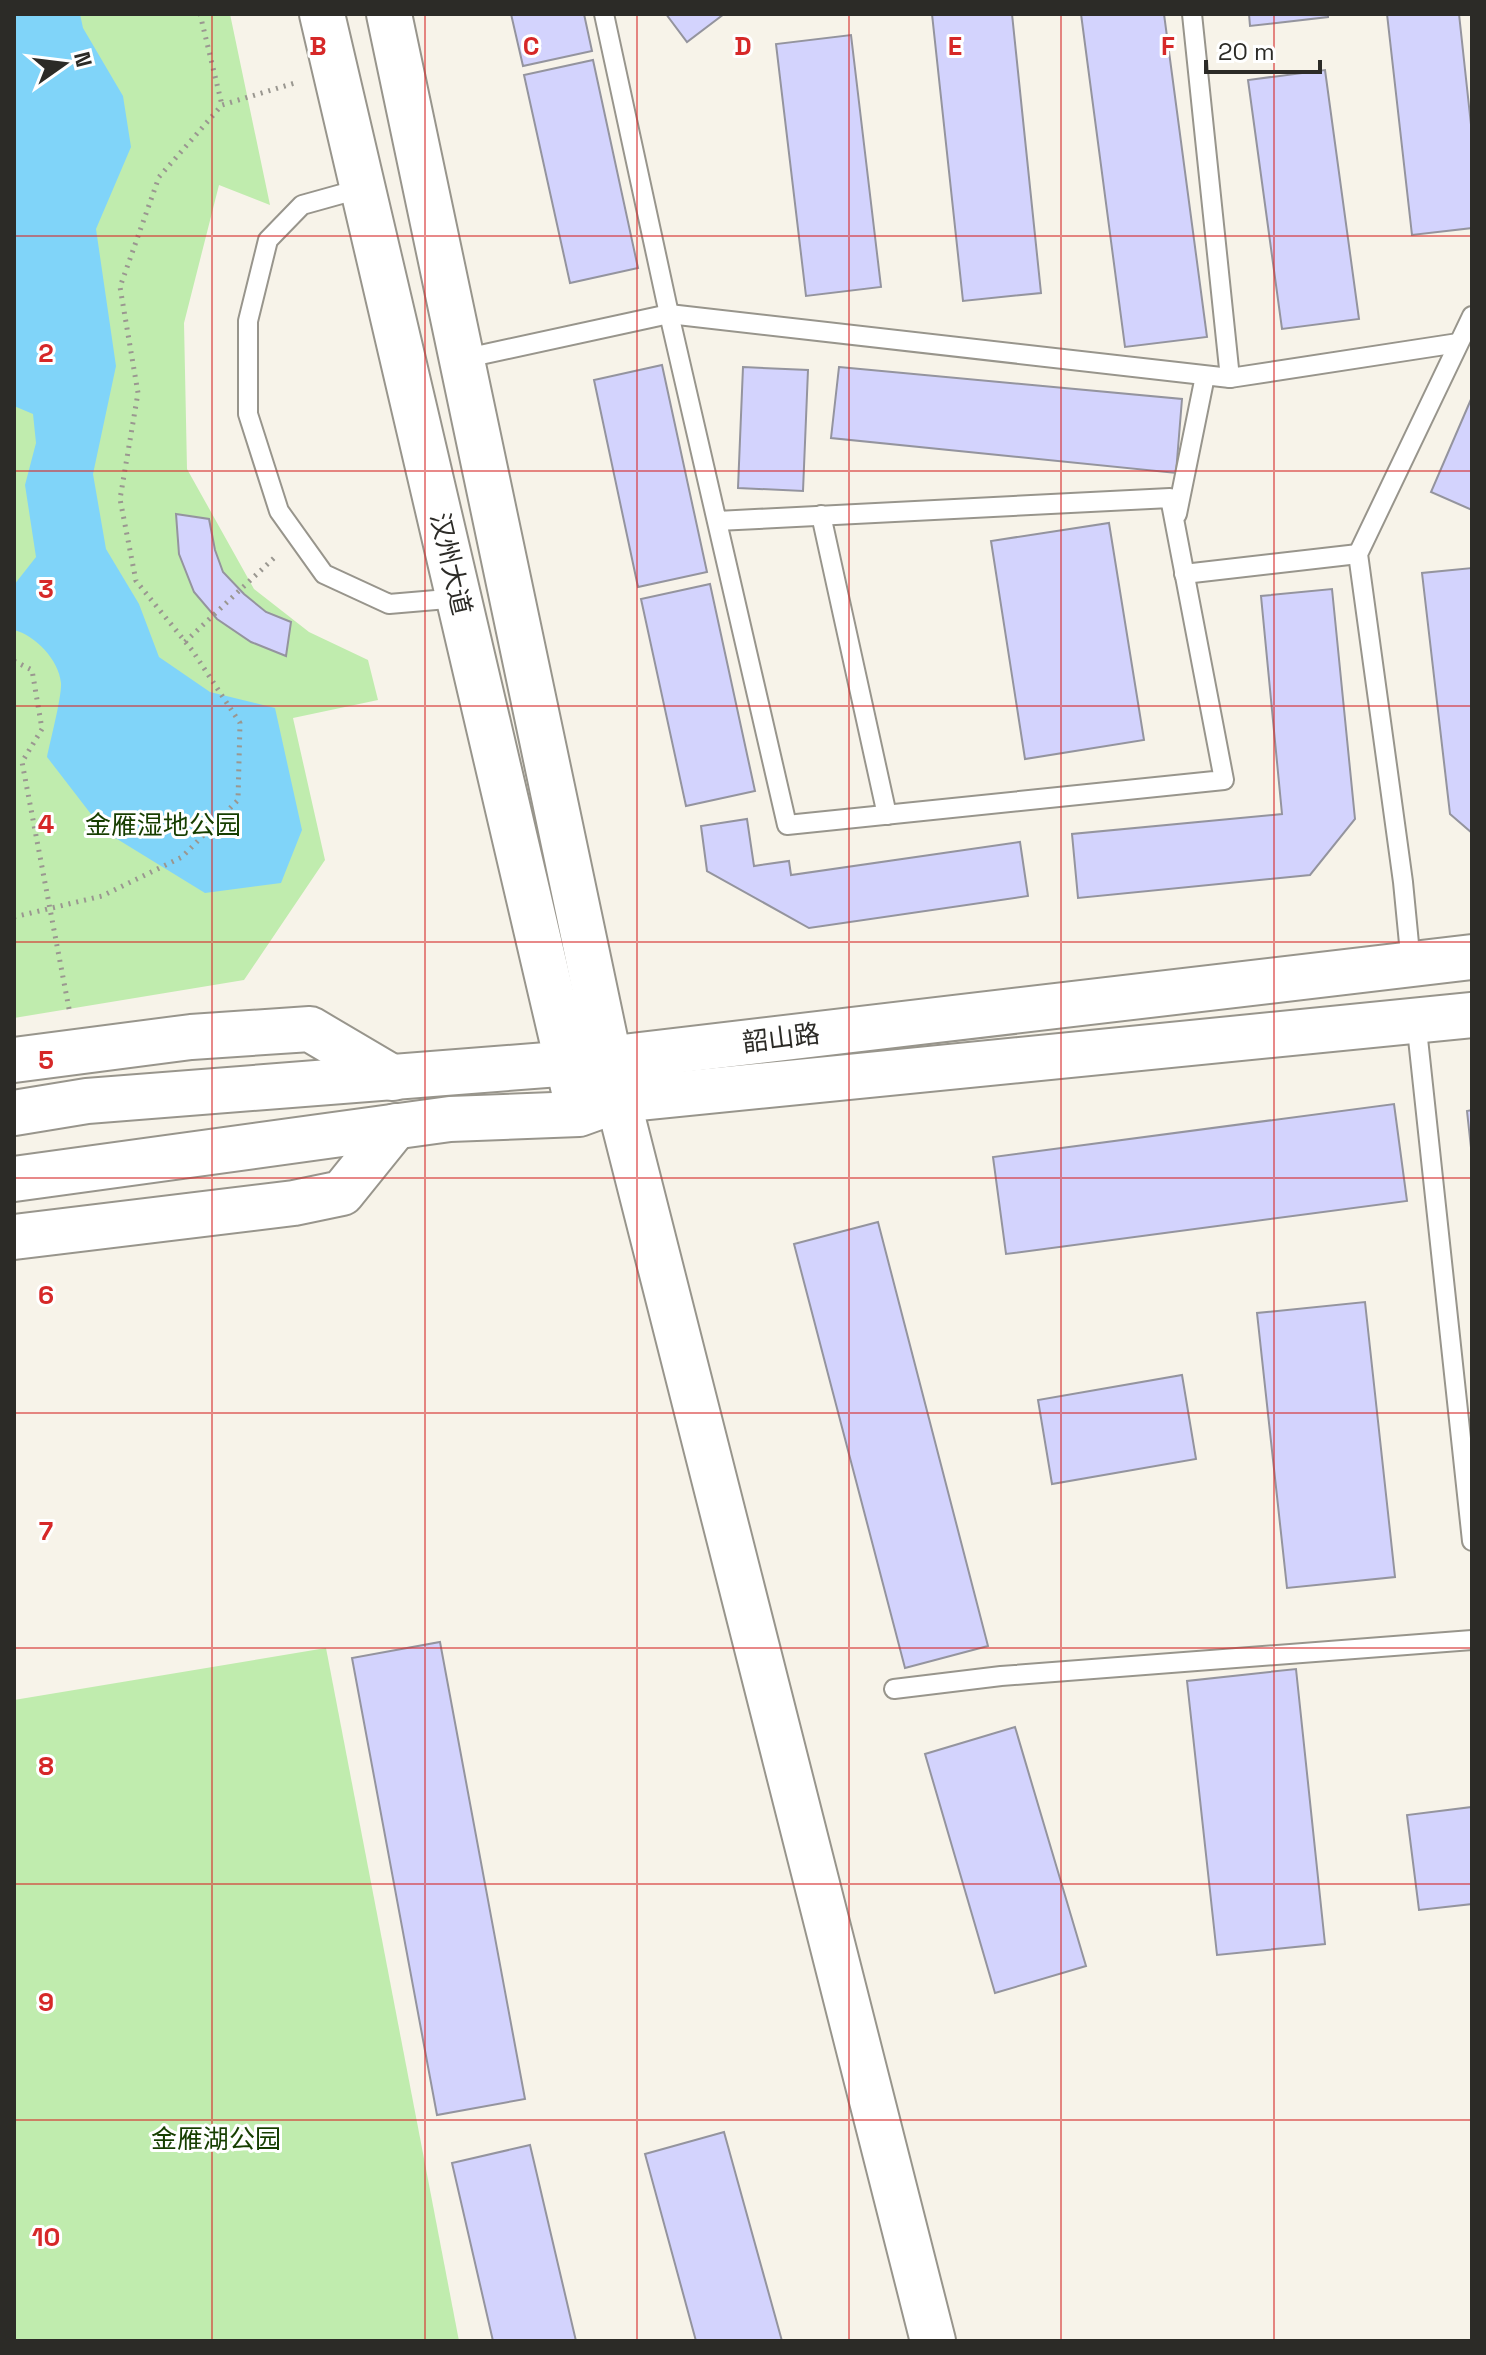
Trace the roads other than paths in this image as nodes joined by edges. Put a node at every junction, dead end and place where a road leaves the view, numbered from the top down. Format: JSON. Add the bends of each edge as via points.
{"nodes":[{"id":1,"x":322,"y":14,"type":"edge"},
{"id":2,"x":389,"y":14,"type":"edge"},
{"id":3,"x":604,"y":14,"type":"edge"},
{"id":4,"x":1192,"y":14,"type":"edge"},
{"id":5,"x":363,"y":188,"type":"junction"},
{"id":6,"x":669,"y":314,"type":"junction"},
{"id":7,"x":1472,"y":316,"type":"edge"},
{"id":8,"x":1458,"y":343,"type":"junction"},
{"id":9,"x":462,"y":359,"type":"junction"},
{"id":10,"x":1205,"y":376,"type":"junction"},
{"id":11,"x":1230,"y":378,"type":"junction"},
{"id":12,"x":821,"y":515,"type":"junction"},
{"id":13,"x":717,"y":521,"type":"junction"},
{"id":14,"x":1175,"y":525,"type":"junction"},
{"id":15,"x":1358,"y":554,"type":"junction"},
{"id":16,"x":1184,"y":574,"type":"junction"},
{"id":17,"x":459,"y":598,"type":"junction"},
{"id":18,"x":887,"y":815,"type":"junction"},
{"id":19,"x":1472,"y":957,"type":"edge"},
{"id":20,"x":1411,"y":964,"type":"junction"},
{"id":21,"x":1472,"y":1015,"type":"edge"},
{"id":22,"x":1416,"y":1020,"type":"junction"},
{"id":23,"x":14,"y":1060,"type":"edge"},
{"id":24,"x":589,"y":1060,"type":"junction"},
{"id":25,"x":393,"y":1078,"type":"junction"},
{"id":26,"x":598,"y":1107,"type":"junction"},
{"id":27,"x":14,"y":1113,"type":"edge"},
{"id":28,"x":396,"y":1126,"type":"junction"},
{"id":29,"x":14,"y":1179,"type":"edge"},
{"id":30,"x":14,"y":1237,"type":"edge"},
{"id":31,"x":1472,"y":1541,"type":"edge"},
{"id":32,"x":1472,"y":1640,"type":"edge"},
{"id":33,"x":894,"y":1689,"type":"dead end"},
{"id":34,"x":933,"y":2341,"type":"edge"}],
"edges":[{"from":1,"to":5,"type":"main road","name":"汉州大道"},
{"from":2,"to":9,"type":"main road","name":"汉州大道"},
{"from":3,"to":6,"type":"lane"},
{"from":4,"to":11,"type":"lane"},
{"from":5,"to":17,"type":"main road","name":"汉州大道"},
{"from":5,"to":17,"type":"lane","via":[[302,205],[268,240],[248,321],[248,414],[279,511],[324,574],[389,604]]},
{"from":6,"to":9,"type":"lane"},
{"from":6,"to":10,"type":"lane"},
{"from":6,"to":13,"type":"lane"},
{"from":7,"to":8,"type":"lane"},
{"from":8,"to":11,"type":"lane"},
{"from":8,"to":15,"type":"lane"},
{"from":9,"to":24,"type":"main road","name":"汉州大道"},
{"from":10,"to":11,"type":"lane"},
{"from":10,"to":14,"type":"lane"},
{"from":12,"to":13,"type":"lane"},
{"from":12,"to":14,"type":"lane","via":[[1170,498]]},
{"from":12,"to":18,"type":"lane"},
{"from":13,"to":18,"type":"lane","via":[[787,825]]},
{"from":14,"to":16,"type":"lane"},
{"from":15,"to":16,"type":"lane"},
{"from":15,"to":20,"type":"lane"},
{"from":16,"to":18,"type":"lane","via":[[1224,780]]},
{"from":17,"to":24,"type":"main road","name":"汉州大道"},
{"from":19,"to":20,"type":"main road","name":"韶山路"},
{"from":20,"to":24,"type":"main road","name":"韶山路"},
{"from":21,"to":22,"type":"main road","name":"韶山路"},
{"from":22,"to":26,"type":"main road","name":"韶山路"},
{"from":22,"to":31,"type":"lane"},
{"from":23,"to":25,"type":"main road","via":[[191,1037],[310,1029]]},
{"from":24,"to":25,"type":"main road","name":"韶山路"},
{"from":24,"to":26,"type":"main road","name":"汉州大道"},
{"from":25,"to":27,"type":"main road","name":"韶山路","via":[[87,1101]]},
{"from":26,"to":28,"type":"main road","name":"韶山路"},
{"from":26,"to":34,"type":"main road","name":"汉州大道"},
{"from":28,"to":29,"type":"main road","name":"韶山路"},
{"from":28,"to":30,"type":"main road","via":[[342,1193]]},
{"from":32,"to":33,"type":"lane"}]}
